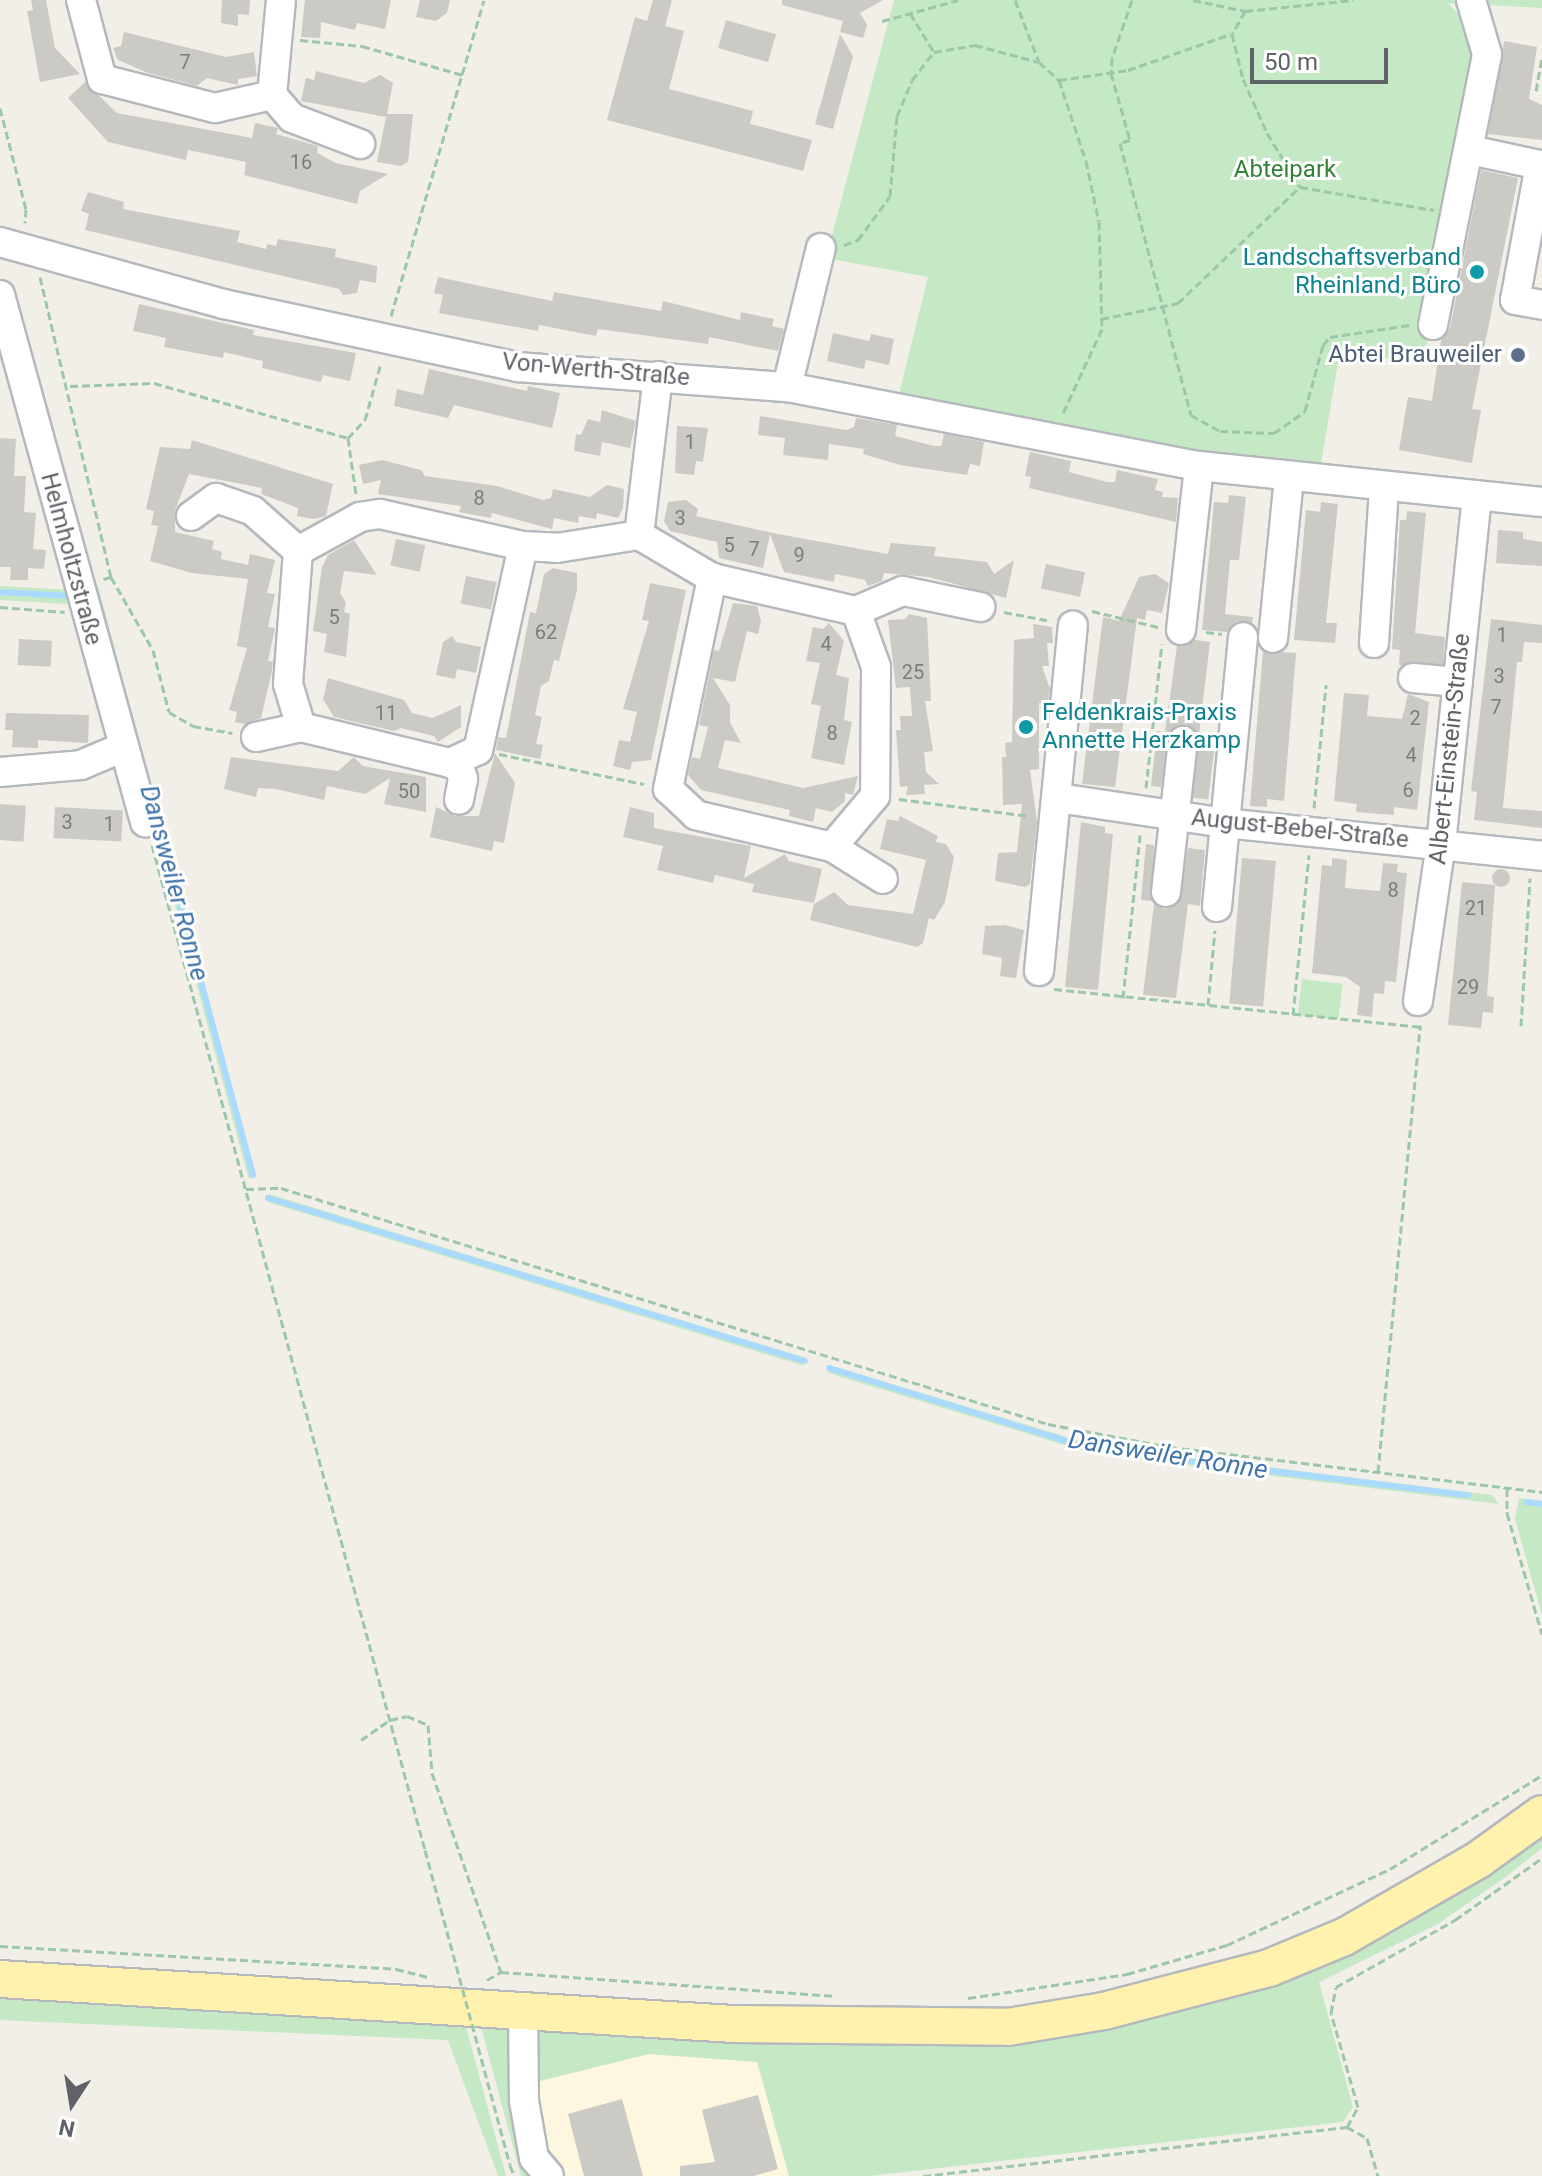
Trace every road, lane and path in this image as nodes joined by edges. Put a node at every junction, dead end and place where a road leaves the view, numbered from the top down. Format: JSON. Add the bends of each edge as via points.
{"nodes":[{"id":1,"x":81,"y":0,"type":"edge"},
{"id":2,"x":281,"y":0,"type":"edge"},
{"id":3,"x":484,"y":0,"type":"edge"},
{"id":4,"x":958,"y":0,"type":"edge"},
{"id":5,"x":1015,"y":0,"type":"edge"},
{"id":6,"x":1132,"y":0,"type":"edge"},
{"id":7,"x":1193,"y":0,"type":"edge"},
{"id":8,"x":1353,"y":0,"type":"edge"},
{"id":9,"x":1471,"y":0,"type":"edge"},
{"id":10,"x":1245,"y":11,"type":"junction"},
{"id":11,"x":910,"y":13,"type":"junction"},
{"id":12,"x":882,"y":21,"type":"dead end"},
{"id":13,"x":1232,"y":34,"type":"junction"},
{"id":14,"x":280,"y":39,"type":"junction"},
{"id":15,"x":934,"y":52,"type":"junction"},
{"id":16,"x":1542,"y":57,"type":"edge"},
{"id":17,"x":1039,"y":62,"type":"junction"},
{"id":18,"x":1111,"y":73,"type":"junction"},
{"id":19,"x":463,"y":75,"type":"junction"},
{"id":20,"x":1059,"y":80,"type":"junction"},
{"id":21,"x":1536,"y":91,"type":"dead end"},
{"id":22,"x":272,"y":95,"type":"junction"},
{"id":23,"x":0,"y":108,"type":"edge"},
{"id":24,"x":8,"y":140,"type":"junction"},
{"id":25,"x":0,"y":142,"type":"edge"},
{"id":26,"x":360,"y":144,"type":"dead end"},
{"id":27,"x":1470,"y":150,"type":"junction"},
{"id":28,"x":1300,"y":187,"type":"junction"},
{"id":29,"x":1454,"y":213,"type":"junction"},
{"id":30,"x":11,"y":244,"type":"edge"},
{"id":31,"x":821,"y":248,"type":"joint"},
{"id":32,"x":0,"y":295,"type":"edge"},
{"id":33,"x":1542,"y":305,"type":"edge"},
{"id":34,"x":1160,"y":307,"type":"junction"},
{"id":35,"x":1101,"y":319,"type":"junction"},
{"id":36,"x":1433,"y":325,"type":"joint"},
{"id":37,"x":386,"y":339,"type":"junction"},
{"id":38,"x":658,"y":376,"type":"junction"},
{"id":39,"x":70,"y":386,"type":"junction"},
{"id":40,"x":787,"y":387,"type":"junction"},
{"id":41,"x":348,"y":438,"type":"junction"},
{"id":42,"x":1058,"y":443,"type":"junction"},
{"id":43,"x":1199,"y":466,"type":"junction"},
{"id":44,"x":1289,"y":477,"type":"junction"},
{"id":45,"x":1384,"y":489,"type":"junction"},
{"id":46,"x":1477,"y":496,"type":"junction"},
{"id":47,"x":1542,"y":502,"type":"edge"},
{"id":48,"x":191,"y":516,"type":"dead end"},
{"id":49,"x":360,"y":517,"type":"junction"},
{"id":50,"x":639,"y":535,"type":"junction"},
{"id":51,"x":523,"y":546,"type":"junction"},
{"id":52,"x":298,"y":551,"type":"junction"},
{"id":53,"x":111,"y":577,"type":"junction"},
{"id":54,"x":712,"y":578,"type":"junction"},
{"id":55,"x":80,"y":582,"type":"junction"},
{"id":56,"x":0,"y":607,"type":"edge"},
{"id":57,"x":980,"y":607,"type":"joint"},
{"id":58,"x":856,"y":611,"type":"junction"},
{"id":59,"x":85,"y":613,"type":"junction"},
{"id":60,"x":1073,"y":626,"type":"joint"},
{"id":61,"x":1172,"y":629,"type":"joint"},
{"id":62,"x":1243,"y":637,"type":"dead end"},
{"id":63,"x":1273,"y":638,"type":"dead end"},
{"id":64,"x":1374,"y":643,"type":"dead end"},
{"id":65,"x":1413,"y":678,"type":"dead end"},
{"id":66,"x":1458,"y":682,"type":"junction"},
{"id":67,"x":301,"y":727,"type":"junction"},
{"id":68,"x":256,"y":737,"type":"joint"},
{"id":69,"x":1183,"y":741,"type":"dead end"},
{"id":70,"x":121,"y":748,"type":"junction"},
{"id":71,"x":467,"y":755,"type":"junction"},
{"id":72,"x":0,"y":772,"type":"edge"},
{"id":73,"x":668,"y":789,"type":"junction"},
{"id":74,"x":875,"y":796,"type":"junction"},
{"id":75,"x":459,"y":800,"type":"dead end"},
{"id":76,"x":1057,"y":808,"type":"junction"},
{"id":77,"x":1143,"y":813,"type":"junction"},
{"id":78,"x":1173,"y":817,"type":"junction"},
{"id":79,"x":145,"y":822,"type":"joint"},
{"id":80,"x":1225,"y":823,"type":"junction"},
{"id":81,"x":1441,"y":844,"type":"junction"},
{"id":82,"x":832,"y":847,"type":"junction"},
{"id":83,"x":1536,"y":856,"type":"edge"},
{"id":84,"x":883,"y":879,"type":"dead end"},
{"id":85,"x":1166,"y":892,"type":"dead end"},
{"id":86,"x":1217,"y":907,"type":"joint"},
{"id":87,"x":1039,"y":971,"type":"joint"},
{"id":88,"x":1123,"y":998,"type":"junction"},
{"id":89,"x":1208,"y":1005,"type":"junction"},
{"id":90,"x":1419,"y":1014,"type":"junction"},
{"id":91,"x":1521,"y":1026,"type":"dead end"},
{"id":92,"x":246,"y":1189,"type":"junction"},
{"id":93,"x":1378,"y":1472,"type":"junction"},
{"id":94,"x":1507,"y":1488,"type":"junction"},
{"id":95,"x":1542,"y":1492,"type":"edge"},
{"id":96,"x":1542,"y":1634,"type":"edge"},
{"id":97,"x":390,"y":1720,"type":"junction"},
{"id":98,"x":361,"y":1740,"type":"dead end"},
{"id":99,"x":1542,"y":1775,"type":"edge"},
{"id":100,"x":1542,"y":1814,"type":"edge"},
{"id":101,"x":1542,"y":1858,"type":"edge"},
{"id":102,"x":0,"y":1946,"type":"edge"},
{"id":103,"x":501,"y":1972,"type":"junction"},
{"id":104,"x":0,"y":1979,"type":"edge"},
{"id":105,"x":436,"y":1979,"type":"dead end"},
{"id":106,"x":450,"y":1984,"type":"dead end"},
{"id":107,"x":475,"y":1984,"type":"dead end"},
{"id":108,"x":466,"y":1986,"type":"dead end"},
{"id":109,"x":848,"y":1997,"type":"dead end"},
{"id":110,"x":962,"y":1998,"type":"dead end"},
{"id":111,"x":523,"y":2010,"type":"junction"},
{"id":112,"x":1347,"y":2127,"type":"junction"},
{"id":113,"x":514,"y":2176,"type":"edge"},
{"id":114,"x":549,"y":2176,"type":"edge"},
{"id":115,"x":923,"y":2176,"type":"edge"},
{"id":116,"x":1378,"y":2176,"type":"edge"}],
"edges":[{"from":1,"to":22,"type":"street","via":[[102,79],[215,108]]},
{"from":2,"to":14,"type":"street"},
{"from":3,"to":19,"type":"path"},
{"from":4,"to":11,"type":"path"},
{"from":5,"to":17,"type":"path"},
{"from":6,"to":18,"type":"path"},
{"from":7,"to":10,"type":"path"},
{"from":8,"to":10,"type":"path"},
{"from":9,"to":27,"type":"street","via":[[1487,54]]},
{"from":10,"to":13,"type":"path"},
{"from":11,"to":12,"type":"path"},
{"from":11,"to":15,"type":"path"},
{"from":13,"to":18,"type":"path"},
{"from":13,"to":28,"type":"path","via":[[1254,105]]},
{"from":14,"to":19,"type":"path","via":[[362,46]]},
{"from":14,"to":22,"type":"street"},
{"from":15,"to":17,"type":"path","via":[[975,45]]},
{"from":15,"to":31,"type":"path","via":[[912,80],[897,116],[890,196],[858,240]]},
{"from":16,"to":21,"type":"path"},
{"from":17,"to":20,"type":"path"},
{"from":18,"to":20,"type":"path"},
{"from":18,"to":34,"type":"path","via":[[1130,140],[1120,143]]},
{"from":19,"to":37,"type":"path"},
{"from":20,"to":35,"type":"path","via":[[1094,189]]},
{"from":22,"to":26,"type":"street","via":[[292,118]]},
{"from":23,"to":24,"type":"path"},
{"from":24,"to":25,"type":"path"},
{"from":24,"to":30,"type":"path","via":[[26,209]]},
{"from":27,"to":29,"type":"street"},
{"from":27,"to":33,"type":"street","via":[[1540,165],[1515,300]]},
{"from":28,"to":29,"type":"path"},
{"from":28,"to":34,"type":"path","via":[[1178,303]]},
{"from":29,"to":36,"type":"street"},
{"from":30,"to":37,"type":"street","name":"Von-Werth-Straße","via":[[224,304]]},
{"from":30,"to":39,"type":"path","via":[[19,259],[37,265]]},
{"from":31,"to":40,"type":"street"},
{"from":32,"to":55,"type":"street","name":"Helmholtzstraße"},
{"from":34,"to":35,"type":"path"},
{"from":34,"to":36,"type":"path","via":[[1191,415],[1205,427],[1237,434],[1274,433],[1305,411],[1323,345],[1330,337],[1358,329]]},
{"from":35,"to":42,"type":"path","via":[[1102,329],[1062,412]]},
{"from":37,"to":38,"type":"street","name":"Von-Werth-Straße","via":[[518,367]]},
{"from":37,"to":41,"type":"path","via":[[365,420]]},
{"from":38,"to":40,"type":"street","name":"Von-Werth-Straße"},
{"from":38,"to":50,"type":"street"},
{"from":39,"to":41,"type":"path","via":[[154,383]]},
{"from":39,"to":53,"type":"path","via":[[91,512]]},
{"from":40,"to":42,"type":"street","name":"Von-Werth-Straße"},
{"from":41,"to":49,"type":"path"},
{"from":42,"to":43,"type":"street","name":"Von-Werth-Straße"},
{"from":43,"to":44,"type":"street","name":"Von-Werth-Straße"},
{"from":43,"to":61,"type":"street"},
{"from":44,"to":45,"type":"street","name":"Von-Werth-Straße"},
{"from":44,"to":63,"type":"street"},
{"from":45,"to":46,"type":"street","name":"Von-Werth-Straße"},
{"from":45,"to":64,"type":"street"},
{"from":46,"to":47,"type":"street","name":"Von-Werth-Straße"},
{"from":46,"to":66,"type":"street","name":"Albert-Einstein-Straße"},
{"from":48,"to":52,"type":"street","via":[[216,498],[253,511]]},
{"from":49,"to":51,"type":"street","via":[[380,514]]},
{"from":49,"to":52,"type":"street"},
{"from":50,"to":51,"type":"street","via":[[557,548]]},
{"from":50,"to":54,"type":"street"},
{"from":51,"to":71,"type":"street"},
{"from":52,"to":67,"type":"street","via":[[288,684]]},
{"from":53,"to":55,"type":"path"},
{"from":53,"to":68,"type":"path","via":[[153,650],[169,712],[193,726]]},
{"from":54,"to":58,"type":"street"},
{"from":54,"to":73,"type":"street"},
{"from":55,"to":59,"type":"street","name":"Helmholtzstraße"},
{"from":56,"to":59,"type":"path"},
{"from":57,"to":58,"type":"street","via":[[903,591]]},
{"from":57,"to":60,"type":"path"},
{"from":58,"to":74,"type":"street","via":[[876,667]]},
{"from":59,"to":70,"type":"street","name":"Helmholtzstraße"},
{"from":60,"to":76,"type":"street"},
{"from":61,"to":77,"type":"path"},
{"from":62,"to":80,"type":"street"},
{"from":65,"to":66,"type":"street"},
{"from":66,"to":81,"type":"street","name":"Albert-Einstein-Straße"},
{"from":67,"to":68,"type":"street"},
{"from":67,"to":71,"type":"street","via":[[450,763]]},
{"from":69,"to":78,"type":"street"},
{"from":70,"to":72,"type":"street","via":[[81,765]]},
{"from":70,"to":79,"type":"street","name":"Helmholtzstraße"},
{"from":71,"to":73,"type":"path"},
{"from":71,"to":75,"type":"street"},
{"from":73,"to":82,"type":"street","via":[[696,815]]},
{"from":74,"to":76,"type":"path"},
{"from":74,"to":82,"type":"street"},
{"from":76,"to":77,"type":"street","name":"August-Bebel-Straße"},
{"from":76,"to":87,"type":"street"},
{"from":77,"to":78,"type":"street","name":"August-Bebel-Straße"},
{"from":77,"to":88,"type":"path"},
{"from":78,"to":80,"type":"street","name":"August-Bebel-Straße"},
{"from":78,"to":85,"type":"street"},
{"from":79,"to":92,"type":"path"},
{"from":80,"to":81,"type":"street","name":"August-Bebel-Straße"},
{"from":80,"to":86,"type":"street"},
{"from":81,"to":83,"type":"street","name":"August-Bebel-Straße"},
{"from":81,"to":90,"type":"street","name":"Albert-Einstein-Straße"},
{"from":82,"to":84,"type":"street"},
{"from":83,"to":91,"type":"path"},
{"from":86,"to":89,"type":"path"},
{"from":87,"to":88,"type":"path","via":[[1040,988]]},
{"from":88,"to":89,"type":"path"},
{"from":89,"to":90,"type":"path"},
{"from":90,"to":93,"type":"path"},
{"from":92,"to":93,"type":"path","via":[[281,1188],[1048,1424],[1170,1447]]},
{"from":92,"to":97,"type":"path"},
{"from":93,"to":94,"type":"path"},
{"from":94,"to":95,"type":"path"},
{"from":94,"to":96,"type":"path","via":[[1507,1513]]},
{"from":97,"to":98,"type":"path"},
{"from":97,"to":103,"type":"path","via":[[407,1716],[428,1725],[432,1773]]},
{"from":97,"to":113,"type":"path","bridge":true},
{"from":99,"to":110,"type":"path","via":[[1390,1869],[1227,1945],[1068,1986]]},
{"from":100,"to":111,"type":"main road","via":[[1478,1860],[1344,1937],[1269,1968],[1104,2011],[1008,2027],[734,2024]]},
{"from":101,"to":112,"type":"path","via":[[1455,1920],[1336,1987],[1331,2013],[1358,2107]]},
{"from":102,"to":105,"type":"path","via":[[396,1969]]},
{"from":103,"to":107,"type":"path"},
{"from":103,"to":109,"type":"path"},
{"from":104,"to":111,"type":"main road"},
{"from":106,"to":108,"type":"path"},
{"from":111,"to":114,"type":"street","via":[[524,2101],[534,2158]]},
{"from":112,"to":115,"type":"path"},
{"from":112,"to":116,"type":"path","via":[[1367,2138]]}]}
